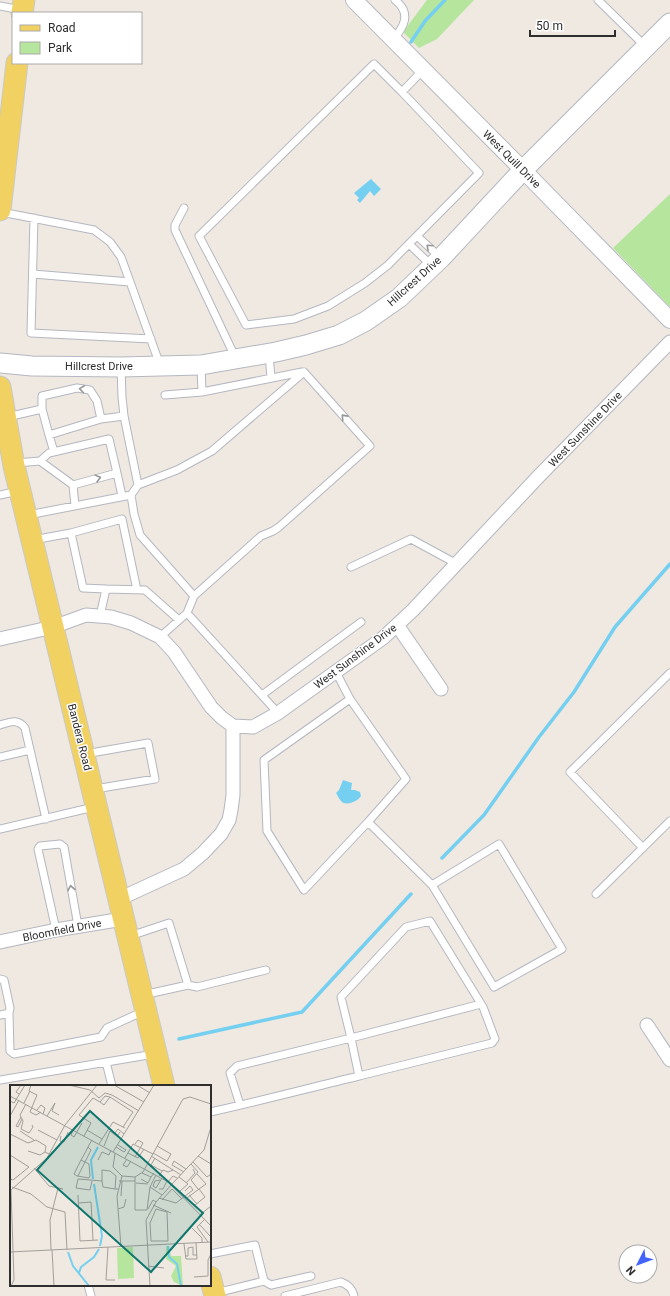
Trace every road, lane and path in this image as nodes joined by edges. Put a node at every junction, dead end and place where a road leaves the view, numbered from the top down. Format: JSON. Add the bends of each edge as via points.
{"nodes":[{"id":1,"x":395,"y":0,"type":"edge"},
{"id":2,"x":598,"y":0,"type":"edge"},
{"id":3,"x":360,"y":2,"type":"edge"},
{"id":4,"x":0,"y":6,"type":"edge"},
{"id":5,"x":23,"y":8,"type":"edge"},
{"id":6,"x":670,"y":23,"type":"edge"},
{"id":7,"x":393,"y":40,"type":"junction"},
{"id":8,"x":646,"y":47,"type":"junction"},
{"id":9,"x":17,"y":64,"type":"edge"},
{"id":10,"x":423,"y":70,"type":"junction"},
{"id":11,"x":402,"y":92,"type":"junction"},
{"id":12,"x":524,"y":170,"type":"junction"},
{"id":13,"x":1,"y":188,"type":"edge"},
{"id":14,"x":184,"y":208,"type":"dead end"},
{"id":15,"x":0,"y":211,"type":"edge"},
{"id":16,"x":34,"y":218,"type":"junction"},
{"id":17,"x":417,"y":236,"type":"junction"},
{"id":18,"x":409,"y":244,"type":"junction"},
{"id":19,"x":436,"y":262,"type":"junction"},
{"id":20,"x":32,"y":274,"type":"junction"},
{"id":21,"x":130,"y":282,"type":"junction"},
{"id":22,"x":670,"y":320,"type":"edge"},
{"id":23,"x":151,"y":339,"type":"junction"},
{"id":24,"x":670,"y":342,"type":"edge"},
{"id":25,"x":269,"y":353,"type":"junction"},
{"id":26,"x":236,"y":359,"type":"junction"},
{"id":27,"x":0,"y":363,"type":"edge"},
{"id":28,"x":160,"y":365,"type":"junction"},
{"id":29,"x":201,"y":365,"type":"junction"},
{"id":30,"x":121,"y":367,"type":"junction"},
{"id":31,"x":304,"y":372,"type":"junction"},
{"id":32,"x":271,"y":378,"type":"junction"},
{"id":33,"x":202,"y":392,"type":"junction"},
{"id":34,"x":165,"y":395,"type":"dead end"},
{"id":35,"x":2,"y":401,"type":"edge"},
{"id":36,"x":42,"y":409,"type":"junction"},
{"id":37,"x":124,"y":416,"type":"junction"},
{"id":38,"x":101,"y":419,"type":"junction"},
{"id":39,"x":49,"y":435,"type":"junction"},
{"id":40,"x":54,"y":452,"type":"junction"},
{"id":41,"x":40,"y":461,"type":"junction"},
{"id":42,"x":13,"y":463,"type":"junction"},
{"id":43,"x":117,"y":473,"type":"junction"},
{"id":44,"x":73,"y":485,"type":"junction"},
{"id":45,"x":138,"y":485,"type":"junction"},
{"id":46,"x":10,"y":493,"type":"edge"},
{"id":47,"x":131,"y":495,"type":"junction"},
{"id":48,"x":122,"y":496,"type":"junction"},
{"id":49,"x":75,"y":506,"type":"junction"},
{"id":50,"x":26,"y":516,"type":"junction"},
{"id":51,"x":72,"y":533,"type":"junction"},
{"id":52,"x":32,"y":540,"type":"junction"},
{"id":53,"x":457,"y":564,"type":"junction"},
{"id":54,"x":351,"y":567,"type":"dead end"},
{"id":55,"x":106,"y":589,"type":"junction"},
{"id":56,"x":137,"y":590,"type":"junction"},
{"id":57,"x":194,"y":596,"type":"junction"},
{"id":58,"x":187,"y":613,"type":"junction"},
{"id":59,"x":100,"y":616,"type":"junction"},
{"id":60,"x":179,"y":620,"type":"junction"},
{"id":61,"x":361,"y":622,"type":"dead end"},
{"id":62,"x":397,"y":625,"type":"junction"},
{"id":63,"x":53,"y":627,"type":"junction"},
{"id":64,"x":160,"y":637,"type":"junction"},
{"id":65,"x":0,"y":639,"type":"edge"},
{"id":66,"x":336,"y":672,"type":"junction"},
{"id":67,"x":670,"y":674,"type":"edge"},
{"id":68,"x":441,"y":689,"type":"dead end"},
{"id":69,"x":262,"y":695,"type":"junction"},
{"id":70,"x":350,"y":699,"type":"junction"},
{"id":71,"x":278,"y":713,"type":"junction"},
{"id":72,"x":0,"y":725,"type":"edge"},
{"id":73,"x":233,"y":726,"type":"junction"},
{"id":74,"x":30,"y":750,"type":"junction"},
{"id":75,"x":84,"y":754,"type":"junction"},
{"id":76,"x":0,"y":757,"type":"edge"},
{"id":77,"x":94,"y":798,"type":"junction"},
{"id":78,"x":46,"y":819,"type":"junction"},
{"id":79,"x":670,"y":821,"type":"edge"},
{"id":80,"x":368,"y":822,"type":"junction"},
{"id":81,"x":0,"y":829,"type":"edge"},
{"id":82,"x":643,"y":848,"type":"junction"},
{"id":83,"x":432,"y":885,"type":"junction"},
{"id":84,"x":596,"y":894,"type":"dead end"},
{"id":85,"x":118,"y":899,"type":"junction"},
{"id":86,"x":78,"y":926,"type":"junction"},
{"id":87,"x":126,"y":927,"type":"junction"},
{"id":88,"x":56,"y":930,"type":"junction"},
{"id":89,"x":0,"y":942,"type":"edge"},
{"id":90,"x":266,"y":970,"type":"dead end"},
{"id":91,"x":0,"y":979,"type":"edge"},
{"id":92,"x":188,"y":985,"type":"junction"},
{"id":93,"x":144,"y":1003,"type":"junction"},
{"id":94,"x":481,"y":1004,"type":"junction"},
{"id":95,"x":9,"y":1013,"type":"junction"},
{"id":96,"x":0,"y":1015,"type":"edge"},
{"id":97,"x":647,"y":1025,"type":"dead end"},
{"id":98,"x":351,"y":1038,"type":"junction"},
{"id":99,"x":156,"y":1053,"type":"junction"},
{"id":100,"x":670,"y":1060,"type":"edge"},
{"id":101,"x":106,"y":1062,"type":"junction"},
{"id":102,"x":359,"y":1076,"type":"junction"},
{"id":103,"x":0,"y":1080,"type":"edge"},
{"id":104,"x":112,"y":1085,"type":"edge"},
{"id":105,"x":164,"y":1085,"type":"edge"},
{"id":106,"x":240,"y":1106,"type":"junction"},
{"id":107,"x":211,"y":1112,"type":"edge"},
{"id":108,"x":211,"y":1254,"type":"edge"},
{"id":109,"x":311,"y":1276,"type":"dead end"},
{"id":110,"x":264,"y":1281,"type":"junction"},
{"id":111,"x":88,"y":1286,"type":"edge"},
{"id":112,"x":213,"y":1289,"type":"edge"},
{"id":113,"x":300,"y":1294,"type":"edge"},
{"id":114,"x":91,"y":1296,"type":"edge"},
{"id":115,"x":285,"y":1296,"type":"edge"},
{"id":116,"x":354,"y":1296,"type":"edge"}],
"edges":[{"from":1,"to":7,"type":"lane","via":[[403,9],[405,21]]},
{"from":2,"to":8,"type":"lane"},
{"from":3,"to":7,"type":"street","name":"West Quill Drive"},
{"from":4,"to":5,"type":"lane"},
{"from":6,"to":8,"type":"main road","name":"Hillcrest Drive"},
{"from":7,"to":10,"type":"street","name":"West Quill Drive"},
{"from":8,"to":12,"type":"main road","name":"Hillcrest Drive"},
{"from":9,"to":13,"type":"main road","via":[[9,100]]},
{"from":10,"to":11,"type":"lane"},
{"from":10,"to":12,"type":"street","name":"West Quill Drive"},
{"from":11,"to":17,"type":"lane","via":[[479,173]]},
{"from":11,"to":18,"type":"lane","via":[[374,64],[199,236],[246,325],[294,319],[328,306],[365,283]]},
{"from":12,"to":19,"type":"main road","name":"Hillcrest Drive"},
{"from":12,"to":22,"type":"street","name":"West Quill Drive"},
{"from":13,"to":15,"type":"main road"},
{"from":14,"to":26,"type":"lane","via":[[174,225],[175,230]]},
{"from":15,"to":16,"type":"lane"},
{"from":16,"to":20,"type":"lane"},
{"from":16,"to":21,"type":"lane","via":[[94,230],[110,242],[121,257]]},
{"from":17,"to":18,"type":"lane"},
{"from":19,"to":17,"type":"lane","one_way":true},
{"from":18,"to":19,"type":"lane"},
{"from":19,"to":25,"type":"main road","name":"Hillcrest Drive","via":[[399,298],[366,321],[339,335]]},
{"from":20,"to":21,"type":"lane"},
{"from":20,"to":23,"type":"lane","via":[[31,333]]},
{"from":21,"to":23,"type":"lane"},
{"from":23,"to":28,"type":"lane"},
{"from":24,"to":53,"type":"street","name":"West Sunshine Drive"},
{"from":25,"to":26,"type":"main road","name":"Hillcrest Drive"},
{"from":25,"to":32,"type":"lane"},
{"from":26,"to":29,"type":"main road","name":"Hillcrest Drive"},
{"from":27,"to":30,"type":"main road","name":"Hillcrest Drive"},
{"from":28,"to":29,"type":"main road","name":"Hillcrest Drive"},
{"from":28,"to":30,"type":"main road","name":"Hillcrest Drive"},
{"from":29,"to":33,"type":"lane"},
{"from":30,"to":37,"type":"lane"},
{"from":31,"to":32,"type":"lane"},
{"from":31,"to":45,"type":"lane","via":[[212,451],[177,470]]},
{"from":57,"to":31,"type":"lane","one_way":true,"via":[[261,536],[279,527],[370,446]]},
{"from":32,"to":33,"type":"lane"},
{"from":33,"to":34,"type":"lane"},
{"from":35,"to":36,"type":"lane"},
{"from":35,"to":42,"type":"main road","name":"Bandera Road"},
{"from":38,"to":36,"type":"lane","one_way":true,"via":[[97,401],[90,390],[77,388],[42,396]]},
{"from":36,"to":39,"type":"lane"},
{"from":37,"to":38,"type":"lane"},
{"from":37,"to":45,"type":"lane"},
{"from":38,"to":39,"type":"lane"},
{"from":39,"to":40,"type":"lane"},
{"from":40,"to":41,"type":"lane"},
{"from":40,"to":43,"type":"lane","via":[[109,439]]},
{"from":41,"to":42,"type":"lane"},
{"from":41,"to":44,"type":"lane"},
{"from":42,"to":46,"type":"main road","name":"Bandera Road"},
{"from":44,"to":43,"type":"lane","one_way":true},
{"from":43,"to":48,"type":"lane"},
{"from":44,"to":49,"type":"lane"},
{"from":45,"to":47,"type":"lane"},
{"from":46,"to":50,"type":"main road","name":"Bandera Road"},
{"from":47,"to":48,"type":"lane"},
{"from":47,"to":57,"type":"lane","via":[[140,535]]},
{"from":48,"to":49,"type":"lane"},
{"from":49,"to":50,"type":"lane"},
{"from":50,"to":52,"type":"main road","name":"Bandera Road"},
{"from":51,"to":52,"type":"lane"},
{"from":51,"to":55,"type":"lane","via":[[83,588]]},
{"from":51,"to":56,"type":"lane","via":[[122,519]]},
{"from":52,"to":63,"type":"main road","name":"Bandera Road"},
{"from":53,"to":54,"type":"lane","via":[[411,539]]},
{"from":53,"to":62,"type":"street","name":"West Sunshine Drive"},
{"from":55,"to":56,"type":"lane"},
{"from":55,"to":59,"type":"lane"},
{"from":56,"to":60,"type":"lane","via":[[145,590]]},
{"from":57,"to":58,"type":"lane"},
{"from":58,"to":60,"type":"lane"},
{"from":58,"to":69,"type":"lane"},
{"from":59,"to":63,"type":"street","via":[[86,615]]},
{"from":59,"to":64,"type":"street","via":[[131,623]]},
{"from":60,"to":64,"type":"lane"},
{"from":61,"to":69,"type":"lane"},
{"from":62,"to":66,"type":"street","name":"West Sunshine Drive"},
{"from":62,"to":68,"type":"street"},
{"from":63,"to":65,"type":"street"},
{"from":63,"to":75,"type":"main road","name":"Bandera Road"},
{"from":64,"to":73,"type":"street","via":[[174,652],[211,707]]},
{"from":66,"to":70,"type":"lane"},
{"from":66,"to":71,"type":"street","name":"West Sunshine Drive"},
{"from":67,"to":82,"type":"lane","via":[[570,772]]},
{"from":69,"to":71,"type":"lane"},
{"from":70,"to":80,"type":"lane","via":[[406,779]]},
{"from":70,"to":80,"type":"lane","via":[[264,760],[267,831],[304,890]]},
{"from":71,"to":73,"type":"street","name":"West Sunshine Drive","via":[[253,727]]},
{"from":72,"to":74,"type":"lane","via":[[16,721],[22,724]]},
{"from":73,"to":85,"type":"street","via":[[233,795],[229,820],[221,834],[184,869]]},
{"from":74,"to":76,"type":"lane"},
{"from":74,"to":78,"type":"lane"},
{"from":75,"to":77,"type":"main road","name":"Bandera Road"},
{"from":75,"to":77,"type":"lane","via":[[148,743],[155,779]]},
{"from":77,"to":78,"type":"lane"},
{"from":77,"to":85,"type":"main road","name":"Bandera Road"},
{"from":78,"to":81,"type":"lane"},
{"from":79,"to":82,"type":"lane"},
{"from":80,"to":83,"type":"lane"},
{"from":82,"to":84,"type":"lane"},
{"from":83,"to":83,"type":"lane","via":[[494,987],[562,949],[499,844]]},
{"from":85,"to":87,"type":"main road","name":"Bandera Road"},
{"from":86,"to":87,"type":"street","name":"Bloomfield Drive"},
{"from":86,"to":88,"type":"street","name":"Bloomfield Drive"},
{"from":86,"to":88,"type":"lane","one_way":true,"via":[[64,847],[60,844],[40,846],[38,849]]},
{"from":87,"to":92,"type":"lane","via":[[169,924]]},
{"from":87,"to":93,"type":"main road","name":"Bandera Road"},
{"from":88,"to":89,"type":"street","name":"Bloomfield Drive"},
{"from":90,"to":92,"type":"lane","via":[[197,987]]},
{"from":91,"to":95,"type":"lane","via":[[4,980]]},
{"from":92,"to":93,"type":"lane"},
{"from":93,"to":95,"type":"lane","via":[[107,1028],[101,1037],[14,1054],[10,1051]]},
{"from":93,"to":99,"type":"main road","name":"Bandera Road"},
{"from":94,"to":98,"type":"lane"},
{"from":94,"to":98,"type":"lane","via":[[430,920],[406,928],[341,997]]},
{"from":94,"to":102,"type":"lane","via":[[495,1039],[492,1043]]},
{"from":95,"to":96,"type":"lane"},
{"from":97,"to":100,"type":"street"},
{"from":98,"to":102,"type":"lane"},
{"from":98,"to":106,"type":"lane","via":[[237,1066],[230,1073]]},
{"from":99,"to":101,"type":"lane"},
{"from":99,"to":105,"type":"main road","name":"Bandera Road"},
{"from":101,"to":103,"type":"lane"},
{"from":101,"to":104,"type":"lane"},
{"from":102,"to":106,"type":"lane"},
{"from":106,"to":107,"type":"lane"},
{"from":108,"to":110,"type":"lane","via":[[255,1245]]},
{"from":109,"to":110,"type":"lane","via":[[271,1285]]},
{"from":110,"to":112,"type":"lane"},
{"from":111,"to":114,"type":"lane"},
{"from":113,"to":115,"type":"lane"},
{"from":113,"to":116,"type":"lane","via":[[340,1282],[348,1285]]}]}
